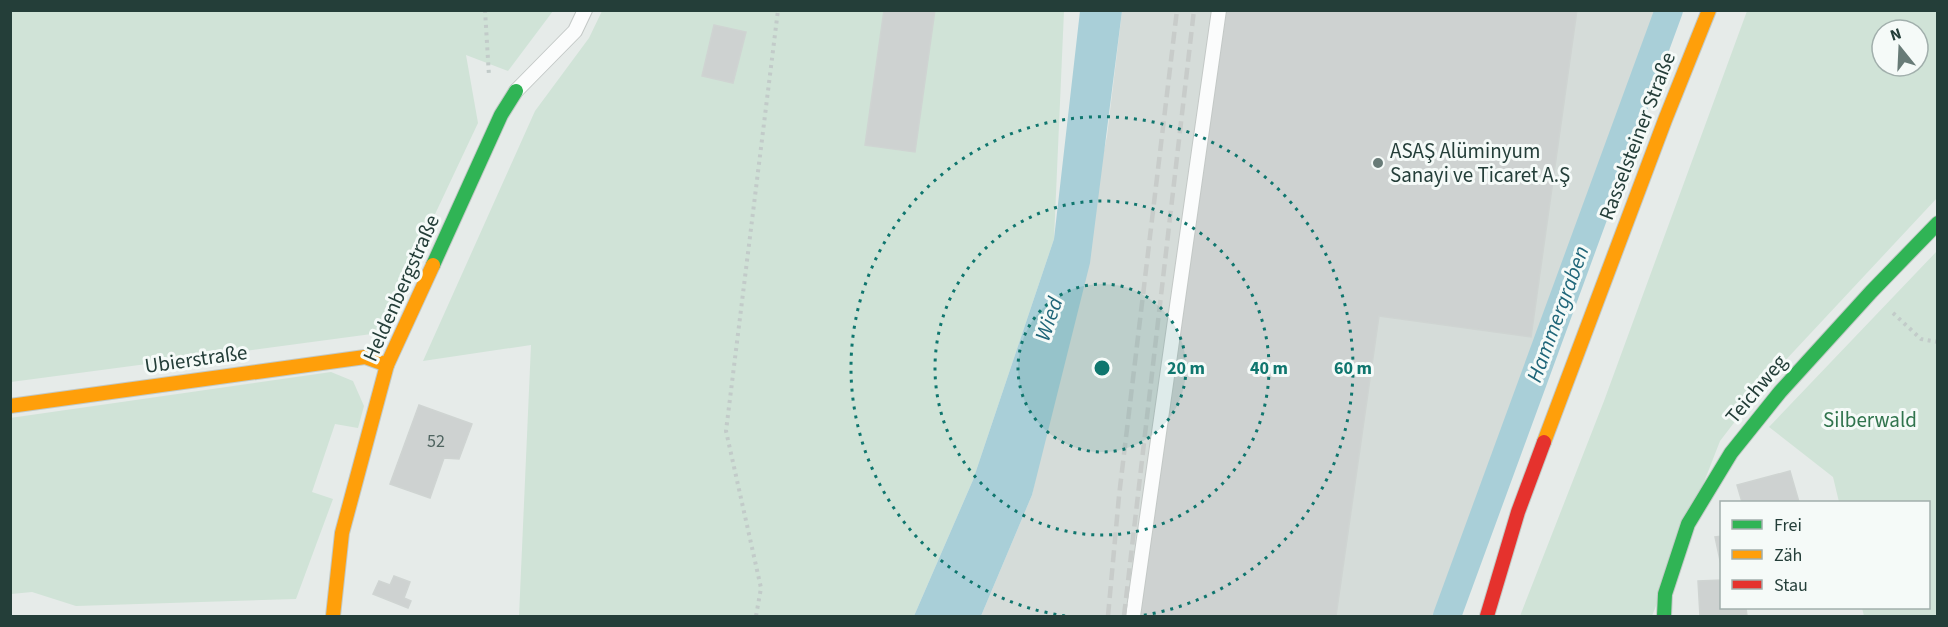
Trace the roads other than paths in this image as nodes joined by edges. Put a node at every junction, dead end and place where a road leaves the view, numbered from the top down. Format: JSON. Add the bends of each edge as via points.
{"nodes":[{"id":1,"x":585,"y":10,"type":"edge"},
{"id":2,"x":1219,"y":10,"type":"edge"},
{"id":3,"x":1709,"y":10,"type":"edge"},
{"id":4,"x":516,"y":92,"type":"joint"},
{"id":5,"x":1938,"y":223,"type":"edge"},
{"id":6,"x":387,"y":364,"type":"junction"},
{"id":7,"x":10,"y":406,"type":"edge"},
{"id":8,"x":333,"y":616,"type":"edge"},
{"id":9,"x":1134,"y":616,"type":"edge"},
{"id":10,"x":1487,"y":616,"type":"edge"},
{"id":11,"x":1664,"y":616,"type":"edge"}],
"edges":[{"from":1,"to":4,"type":"lane","name":"Heldenbergstraße","via":[[575,31]]},
{"from":2,"to":9,"type":"lane"},
{"from":3,"to":10,"type":"street","name":"Rasselsteiner Straße","via":[[1518,512]]},
{"from":4,"to":6,"type":"street","name":"Heldenbergstraße","via":[[501,115]]},
{"from":5,"to":11,"type":"street","name":"Teichweg","via":[[1780,392],[1731,453],[1688,525],[1665,594]]},
{"from":6,"to":7,"type":"street","name":"Ubierstraße","via":[[365,357]]},
{"from":6,"to":8,"type":"street","name":"Heldenbergstraße","via":[[342,533]]}]}
